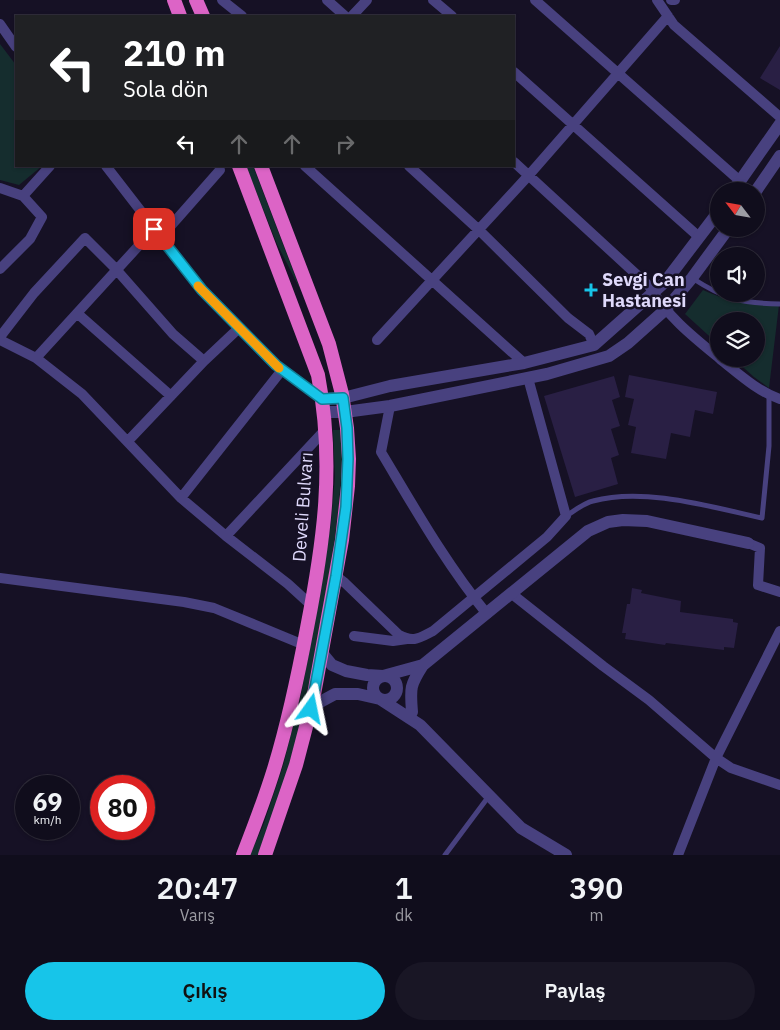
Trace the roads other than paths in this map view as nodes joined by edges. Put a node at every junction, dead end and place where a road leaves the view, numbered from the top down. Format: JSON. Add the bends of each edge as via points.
{"nodes":[{"id":1,"x":196,"y":0,"type":"edge"},
{"id":2,"x":222,"y":0,"type":"edge"},
{"id":3,"x":327,"y":0,"type":"edge"},
{"id":4,"x":367,"y":0,"type":"edge"},
{"id":5,"x":433,"y":0,"type":"edge"},
{"id":6,"x":536,"y":0,"type":"edge"},
{"id":7,"x":657,"y":0,"type":"edge"},
{"id":8,"x":671,"y":0,"type":"edge"},
{"id":9,"x":675,"y":0,"type":"edge"},
{"id":10,"x":171,"y":1,"type":"edge"},
{"id":11,"x":179,"y":15,"type":"edge"},
{"id":12,"x":203,"y":15,"type":"edge"},
{"id":13,"x":241,"y":15,"type":"edge"},
{"id":14,"x":344,"y":15,"type":"edge"},
{"id":15,"x":353,"y":15,"type":"edge"},
{"id":16,"x":451,"y":15,"type":"edge"},
{"id":17,"x":668,"y":16,"type":"junction"},
{"id":18,"x":0,"y":24,"type":"edge"},
{"id":19,"x":15,"y":46,"type":"edge"},
{"id":20,"x":515,"y":73,"type":"edge"},
{"id":21,"x":618,"y":74,"type":"junction"},
{"id":22,"x":780,"y":117,"type":"edge"},
{"id":23,"x":780,"y":124,"type":"edge"},
{"id":24,"x":573,"y":125,"type":"junction"},
{"id":25,"x":780,"y":156,"type":"edge"},
{"id":26,"x":515,"y":163,"type":"edge"},
{"id":27,"x":49,"y":167,"type":"edge"},
{"id":28,"x":107,"y":167,"type":"edge"},
{"id":29,"x":239,"y":167,"type":"edge"},
{"id":30,"x":261,"y":167,"type":"edge"},
{"id":31,"x":306,"y":167,"type":"edge"},
{"id":32,"x":410,"y":167,"type":"edge"},
{"id":33,"x":220,"y":170,"type":"dead end"},
{"id":34,"x":529,"y":175,"type":"junction"},
{"id":35,"x":732,"y":182,"type":"edge"},
{"id":36,"x":739,"y":182,"type":"edge"},
{"id":37,"x":762,"y":182,"type":"edge"},
{"id":38,"x":0,"y":188,"type":"edge"},
{"id":39,"x":23,"y":196,"type":"junction"},
{"id":40,"x":710,"y":223,"type":"edge"},
{"id":41,"x":479,"y":230,"type":"junction"},
{"id":42,"x":157,"y":233,"type":"junction"},
{"id":43,"x":699,"y":237,"type":"junction"},
{"id":44,"x":721,"y":238,"type":"edge"},
{"id":45,"x":0,"y":269,"type":"edge"},
{"id":46,"x":117,"y":270,"type":"junction"},
{"id":47,"x":692,"y":278,"type":"junction"},
{"id":48,"x":433,"y":281,"type":"junction"},
{"id":49,"x":652,"y":292,"type":"junction"},
{"id":50,"x":780,"y":304,"type":"edge"},
{"id":51,"x":665,"y":310,"type":"junction"},
{"id":52,"x":78,"y":314,"type":"junction"},
{"id":53,"x":239,"y":328,"type":"junction"},
{"id":54,"x":0,"y":339,"type":"edge"},
{"id":55,"x":377,"y":340,"type":"dead end"},
{"id":56,"x":594,"y":345,"type":"junction"},
{"id":57,"x":710,"y":351,"type":"edge"},
{"id":58,"x":36,"y":358,"type":"junction"},
{"id":59,"x":204,"y":361,"type":"junction"},
{"id":60,"x":524,"y":363,"type":"junction"},
{"id":61,"x":730,"y":367,"type":"edge"},
{"id":62,"x":282,"y":370,"type":"junction"},
{"id":63,"x":528,"y":378,"type":"junction"},
{"id":64,"x":769,"y":395,"type":"junction"},
{"id":65,"x":171,"y":396,"type":"junction"},
{"id":66,"x":780,"y":399,"type":"edge"},
{"id":67,"x":323,"y":405,"type":"junction"},
{"id":68,"x":344,"y":405,"type":"junction"},
{"id":69,"x":390,"y":406,"type":"junction"},
{"id":70,"x":325,"y":430,"type":"junction"},
{"id":71,"x":128,"y":442,"type":"junction"},
{"id":72,"x":181,"y":498,"type":"junction"},
{"id":73,"x":566,"y":516,"type":"junction"},
{"id":74,"x":226,"y":536,"type":"junction"},
{"id":75,"x":748,"y":543,"type":"joint"},
{"id":76,"x":336,"y":576,"type":"junction"},
{"id":77,"x":0,"y":578,"type":"edge"},
{"id":78,"x":780,"y":592,"type":"edge"},
{"id":79,"x":512,"y":594,"type":"junction"},
{"id":80,"x":474,"y":598,"type":"junction"},
{"id":81,"x":311,"y":605,"type":"junction"},
{"id":82,"x":487,"y":614,"type":"junction"},
{"id":83,"x":780,"y":631,"type":"edge"},
{"id":84,"x":354,"y":636,"type":"dead end"},
{"id":85,"x":407,"y":639,"type":"junction"},
{"id":86,"x":304,"y":646,"type":"junction"},
{"id":87,"x":322,"y":653,"type":"junction"},
{"id":88,"x":423,"y":665,"type":"junction"},
{"id":89,"x":383,"y":676,"type":"junction"},
{"id":90,"x":396,"y":687,"type":"junction"},
{"id":91,"x":380,"y":699,"type":"junction"},
{"id":92,"x":311,"y":709,"type":"junction"},
{"id":93,"x":412,"y":712,"type":"junction"},
{"id":94,"x":420,"y":725,"type":"junction"},
{"id":95,"x":716,"y":758,"type":"junction"},
{"id":96,"x":780,"y":785,"type":"edge"},
{"id":97,"x":489,"y":796,"type":"junction"},
{"id":98,"x":243,"y":855,"type":"edge"},
{"id":99,"x":265,"y":855,"type":"edge"},
{"id":100,"x":445,"y":855,"type":"edge"},
{"id":101,"x":566,"y":855,"type":"edge"},
{"id":102,"x":678,"y":855,"type":"edge"}],
"edges":[{"from":1,"to":12,"type":"highway"},
{"from":2,"to":13,"type":"street"},
{"from":3,"to":14,"type":"street"},
{"from":4,"to":15,"type":"street"},
{"from":5,"to":16,"type":"street"},
{"from":6,"to":21,"type":"street"},
{"from":7,"to":17,"type":"street"},
{"from":8,"to":9,"type":"street"},
{"from":10,"to":11,"type":"highway"},
{"from":17,"to":21,"type":"street"},
{"from":17,"to":22,"type":"street","via":[[674,25]]},
{"from":18,"to":19,"type":"street"},
{"from":20,"to":24,"type":"street"},
{"from":21,"to":24,"type":"street"},
{"from":21,"to":35,"type":"street"},
{"from":23,"to":36,"type":"street"},
{"from":24,"to":34,"type":"street"},
{"from":24,"to":43,"type":"street"},
{"from":25,"to":37,"type":"street"},
{"from":26,"to":34,"type":"street"},
{"from":27,"to":39,"type":"street"},
{"from":28,"to":42,"type":"street"},
{"from":29,"to":67,"type":"highway","name":"Develi Bulvarı","via":[[313,360]]},
{"from":30,"to":68,"type":"highway","via":[[329,344]]},
{"from":31,"to":48,"type":"street"},
{"from":32,"to":41,"type":"street"},
{"from":33,"to":42,"type":"street"},
{"from":34,"to":41,"type":"street"},
{"from":34,"to":49,"type":"street"},
{"from":38,"to":39,"type":"street"},
{"from":39,"to":45,"type":"street","via":[[42,217],[30,239]]},
{"from":40,"to":43,"type":"street"},
{"from":41,"to":48,"type":"street"},
{"from":41,"to":56,"type":"street","via":[[568,318],[589,334]]},
{"from":42,"to":46,"type":"street"},
{"from":42,"to":53,"type":"street","via":[[202,290]]},
{"from":43,"to":49,"type":"street","via":[[665,282]]},
{"from":44,"to":47,"type":"street"},
{"from":46,"to":52,"type":"street"},
{"from":46,"to":54,"type":"street","via":[[85,238],[34,293]]},
{"from":46,"to":59,"type":"street","via":[[173,334]]},
{"from":47,"to":50,"type":"lane","via":[[732,299]]},
{"from":47,"to":51,"type":"street"},
{"from":48,"to":55,"type":"street"},
{"from":48,"to":60,"type":"street"},
{"from":49,"to":51,"type":"street"},
{"from":49,"to":56,"type":"street"},
{"from":51,"to":57,"type":"street"},
{"from":51,"to":63,"type":"street","via":[[609,356]]},
{"from":52,"to":58,"type":"street"},
{"from":52,"to":65,"type":"street"},
{"from":53,"to":59,"type":"street"},
{"from":53,"to":62,"type":"street"},
{"from":54,"to":58,"type":"street"},
{"from":56,"to":60,"type":"street"},
{"from":58,"to":71,"type":"street","via":[[82,394]]},
{"from":59,"to":65,"type":"street"},
{"from":60,"to":68,"type":"street","via":[[390,386]]},
{"from":61,"to":64,"type":"street"},
{"from":62,"to":67,"type":"street"},
{"from":62,"to":72,"type":"street"},
{"from":63,"to":69,"type":"street"},
{"from":63,"to":73,"type":"street"},
{"from":64,"to":66,"type":"street"},
{"from":64,"to":73,"type":"lane","via":[[769,446],[762,518],[688,502],[630,496],[591,501]]},
{"from":65,"to":71,"type":"street"},
{"from":67,"to":68,"type":"street"},
{"from":67,"to":70,"type":"highway","name":"Develi Bulvarı"},
{"from":68,"to":69,"type":"street"},
{"from":68,"to":76,"type":"highway","via":[[348,486]]},
{"from":69,"to":80,"type":"street","via":[[381,452]]},
{"from":70,"to":74,"type":"street"},
{"from":70,"to":81,"type":"highway","name":"Develi Bulvarı","via":[[328,468],[325,518]]},
{"from":71,"to":72,"type":"street"},
{"from":72,"to":74,"type":"street"},
{"from":73,"to":80,"type":"street","via":[[547,537]]},
{"from":74,"to":81,"type":"street"},
{"from":75,"to":78,"type":"street","via":[[760,548],[758,585]]},
{"from":75,"to":79,"type":"street","via":[[647,522],[608,522],[588,531]]},
{"from":76,"to":85,"type":"street"},
{"from":76,"to":87,"type":"highway"},
{"from":77,"to":86,"type":"street","via":[[192,603],[214,608]]},
{"from":79,"to":82,"type":"street"},
{"from":79,"to":95,"type":"street","via":[[649,700]]},
{"from":80,"to":82,"type":"street"},
{"from":80,"to":85,"type":"street","via":[[433,631],[415,640]]},
{"from":81,"to":86,"type":"highway","name":"Develi Bulvarı"},
{"from":82,"to":88,"type":"street"},
{"from":83,"to":95,"type":"street"},
{"from":84,"to":85,"type":"street","via":[[393,641]]},
{"from":86,"to":98,"type":"highway","name":"Develi Bulvarı","via":[[274,771]]},
{"from":87,"to":89,"type":"street","via":[[332,665],[346,671]]},
{"from":87,"to":92,"type":"highway"},
{"from":88,"to":89,"type":"street"},
{"from":88,"to":93,"type":"street","via":[[412,682]]},
{"from":89,"to":90,"type":"street","via":[[394,680]]},
{"from":89,"to":91,"type":"street","via":[[376,679],[373,686],[374,694]]},
{"from":90,"to":91,"type":"street","via":[[392,697]]},
{"from":90,"to":93,"type":"street"},
{"from":91,"to":92,"type":"street","via":[[336,694]]},
{"from":91,"to":94,"type":"street"},
{"from":92,"to":99,"type":"highway","via":[[288,792]]},
{"from":93,"to":94,"type":"street"},
{"from":94,"to":97,"type":"street"},
{"from":95,"to":96,"type":"street","via":[[731,768]]},
{"from":95,"to":102,"type":"street"},
{"from":97,"to":100,"type":"lane"},
{"from":97,"to":101,"type":"street","via":[[520,828]]}]}
